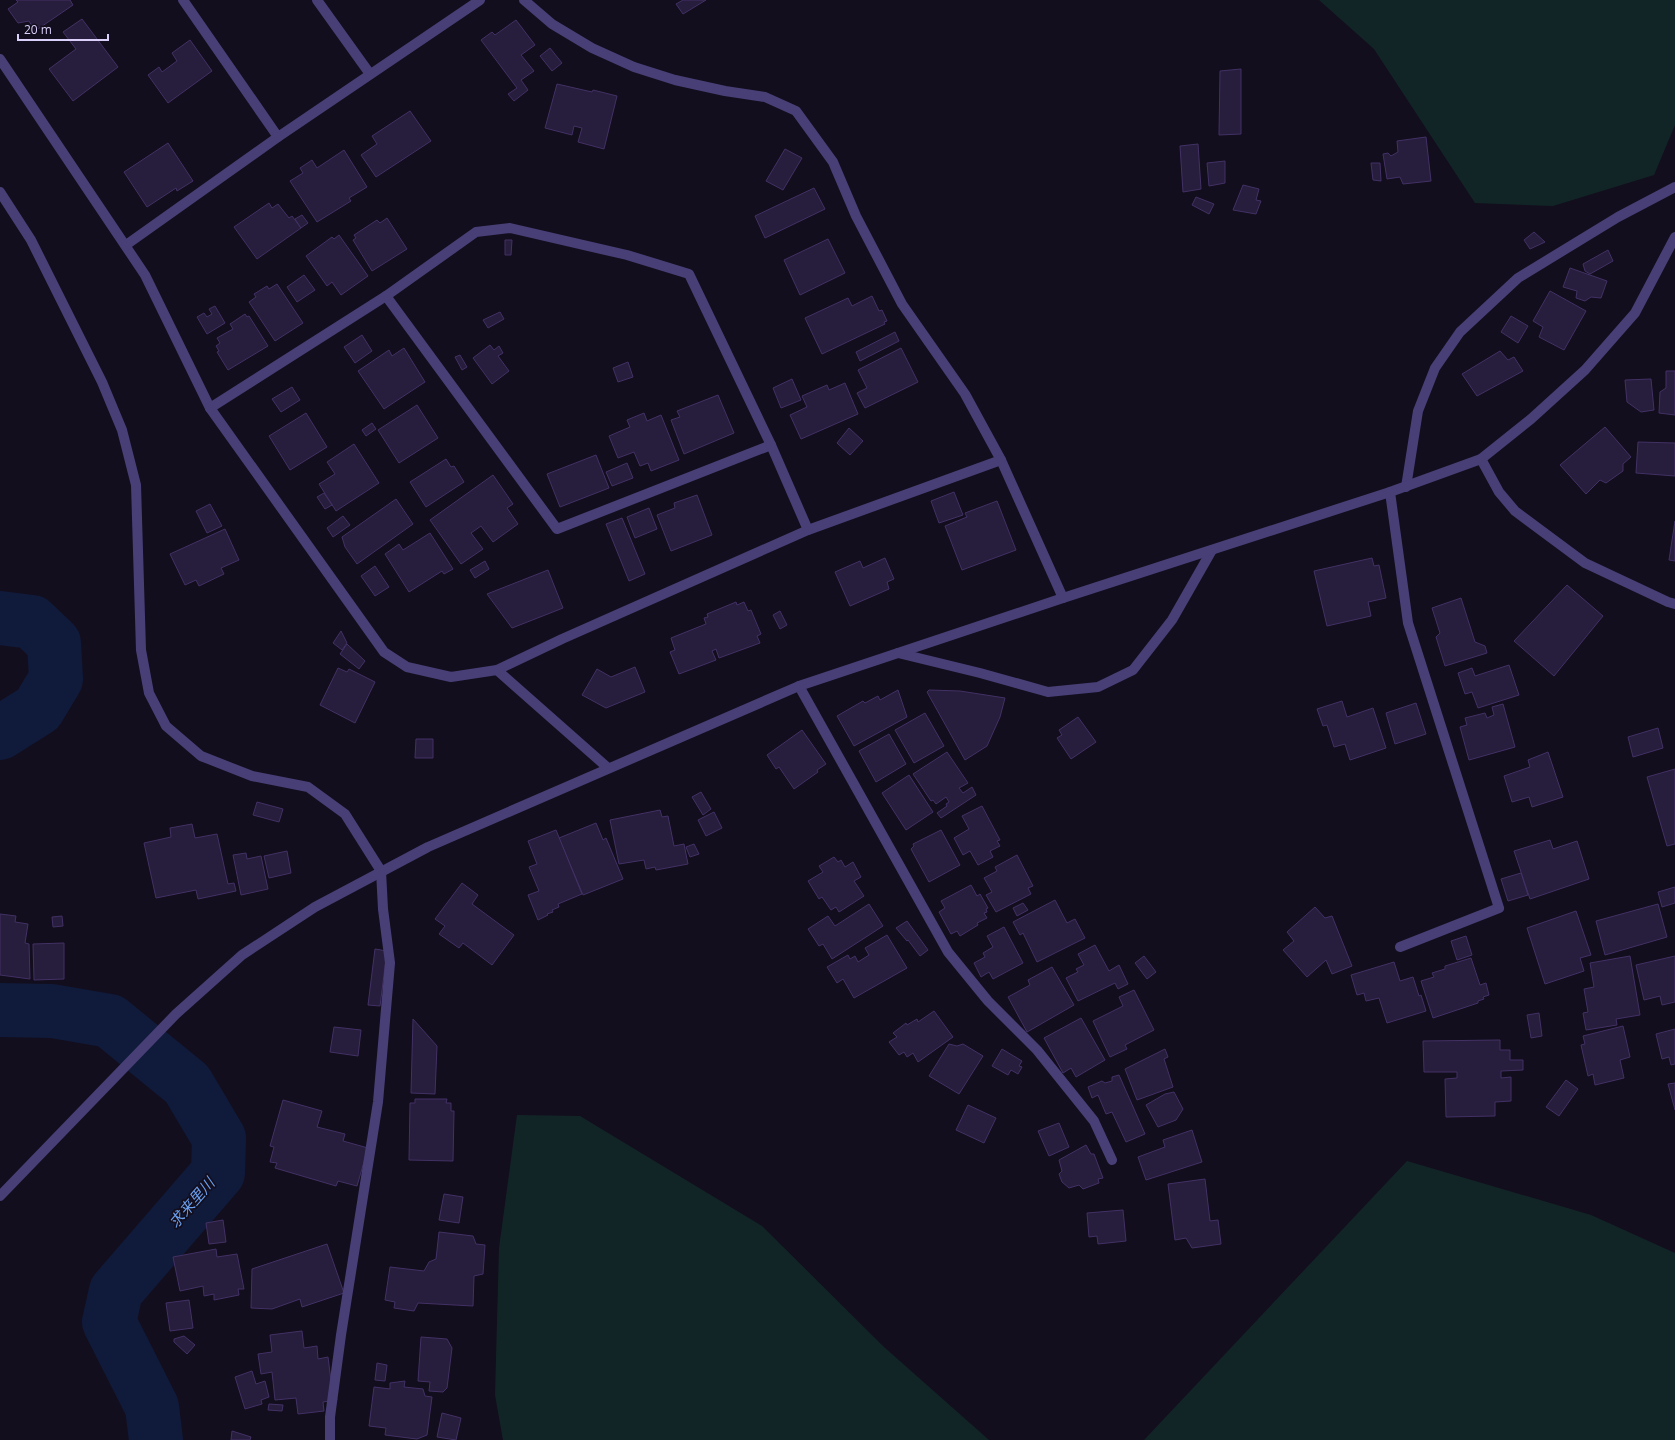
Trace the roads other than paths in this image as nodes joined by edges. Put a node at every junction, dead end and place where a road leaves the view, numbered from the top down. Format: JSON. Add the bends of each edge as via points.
{"nodes":[{"id":1,"x":183,"y":0,"type":"edge"},
{"id":2,"x":317,"y":0,"type":"edge"},
{"id":3,"x":480,"y":0,"type":"edge"},
{"id":4,"x":524,"y":0,"type":"edge"},
{"id":5,"x":0,"y":59,"type":"edge"},
{"id":6,"x":370,"y":74,"type":"junction"},
{"id":7,"x":278,"y":137,"type":"junction"},
{"id":8,"x":1675,"y":187,"type":"edge"},
{"id":9,"x":0,"y":192,"type":"edge"},
{"id":10,"x":1675,"y":237,"type":"edge"},
{"id":11,"x":126,"y":245,"type":"junction"},
{"id":12,"x":386,"y":296,"type":"junction"},
{"id":13,"x":210,"y":408,"type":"junction"},
{"id":14,"x":771,"y":445,"type":"junction"},
{"id":15,"x":1481,"y":459,"type":"junction"},
{"id":16,"x":1001,"y":460,"type":"junction"},
{"id":17,"x":1406,"y":487,"type":"junction"},
{"id":18,"x":1390,"y":492,"type":"junction"},
{"id":19,"x":808,"y":530,"type":"junction"},
{"id":20,"x":1212,"y":550,"type":"junction"},
{"id":21,"x":1063,"y":598,"type":"junction"},
{"id":22,"x":1675,"y":604,"type":"edge"},
{"id":23,"x":897,"y":653,"type":"junction"},
{"id":24,"x":497,"y":670,"type":"junction"},
{"id":25,"x":799,"y":686,"type":"junction"},
{"id":26,"x":608,"y":768,"type":"junction"},
{"id":27,"x":382,"y":871,"type":"junction"},
{"id":28,"x":1400,"y":946,"type":"dead end"},
{"id":29,"x":1112,"y":1160,"type":"dead end"},
{"id":30,"x":0,"y":1196,"type":"edge"},
{"id":31,"x":330,"y":1440,"type":"edge"}],
"edges":[{"from":1,"to":7,"type":"street"},
{"from":2,"to":6,"type":"street"},
{"from":3,"to":6,"type":"street"},
{"from":4,"to":16,"type":"street","via":[[552,24],[592,48],[634,68],[675,80],[765,97],[796,111],[833,162],[856,216],[902,304],[965,394]]},
{"from":5,"to":11,"type":"street"},
{"from":6,"to":7,"type":"street"},
{"from":7,"to":11,"type":"street"},
{"from":8,"to":17,"type":"street","via":[[1618,217],[1518,278],[1460,332],[1435,368],[1418,411]]},
{"from":9,"to":27,"type":"street","via":[[31,240],[102,382],[122,430],[136,485],[140,650],[149,693],[166,726],[201,756],[252,776],[308,787],[345,814]]},
{"from":10,"to":15,"type":"street","via":[[1635,313],[1590,364],[1531,419]]},
{"from":11,"to":13,"type":"street","via":[[145,274]]},
{"from":12,"to":13,"type":"street"},
{"from":12,"to":14,"type":"street","via":[[557,529]]},
{"from":12,"to":14,"type":"street","via":[[476,232],[510,228],[626,255],[689,274]]},
{"from":13,"to":24,"type":"street","via":[[384,652],[407,667],[451,677]]},
{"from":14,"to":19,"type":"street"},
{"from":15,"to":17,"type":"street"},
{"from":15,"to":22,"type":"street","via":[[1499,492],[1514,512],[1585,563]]},
{"from":16,"to":19,"type":"street"},
{"from":16,"to":21,"type":"street"},
{"from":17,"to":18,"type":"street"},
{"from":18,"to":20,"type":"street"},
{"from":18,"to":28,"type":"street","via":[[1408,623],[1499,908]]},
{"from":19,"to":24,"type":"street"},
{"from":20,"to":21,"type":"street"},
{"from":20,"to":23,"type":"street","via":[[1172,620],[1133,670],[1098,687],[1048,692]]},
{"from":21,"to":23,"type":"street"},
{"from":23,"to":25,"type":"street"},
{"from":24,"to":26,"type":"street"},
{"from":25,"to":26,"type":"street"},
{"from":25,"to":29,"type":"street","via":[[948,952],[988,1001],[1037,1050],[1094,1121]]},
{"from":26,"to":27,"type":"street","via":[[428,847]]},
{"from":27,"to":30,"type":"street","via":[[315,908],[242,955],[176,1014]]},
{"from":27,"to":31,"type":"street","via":[[383,909],[390,963],[379,1094],[341,1336],[330,1417]]}]}
